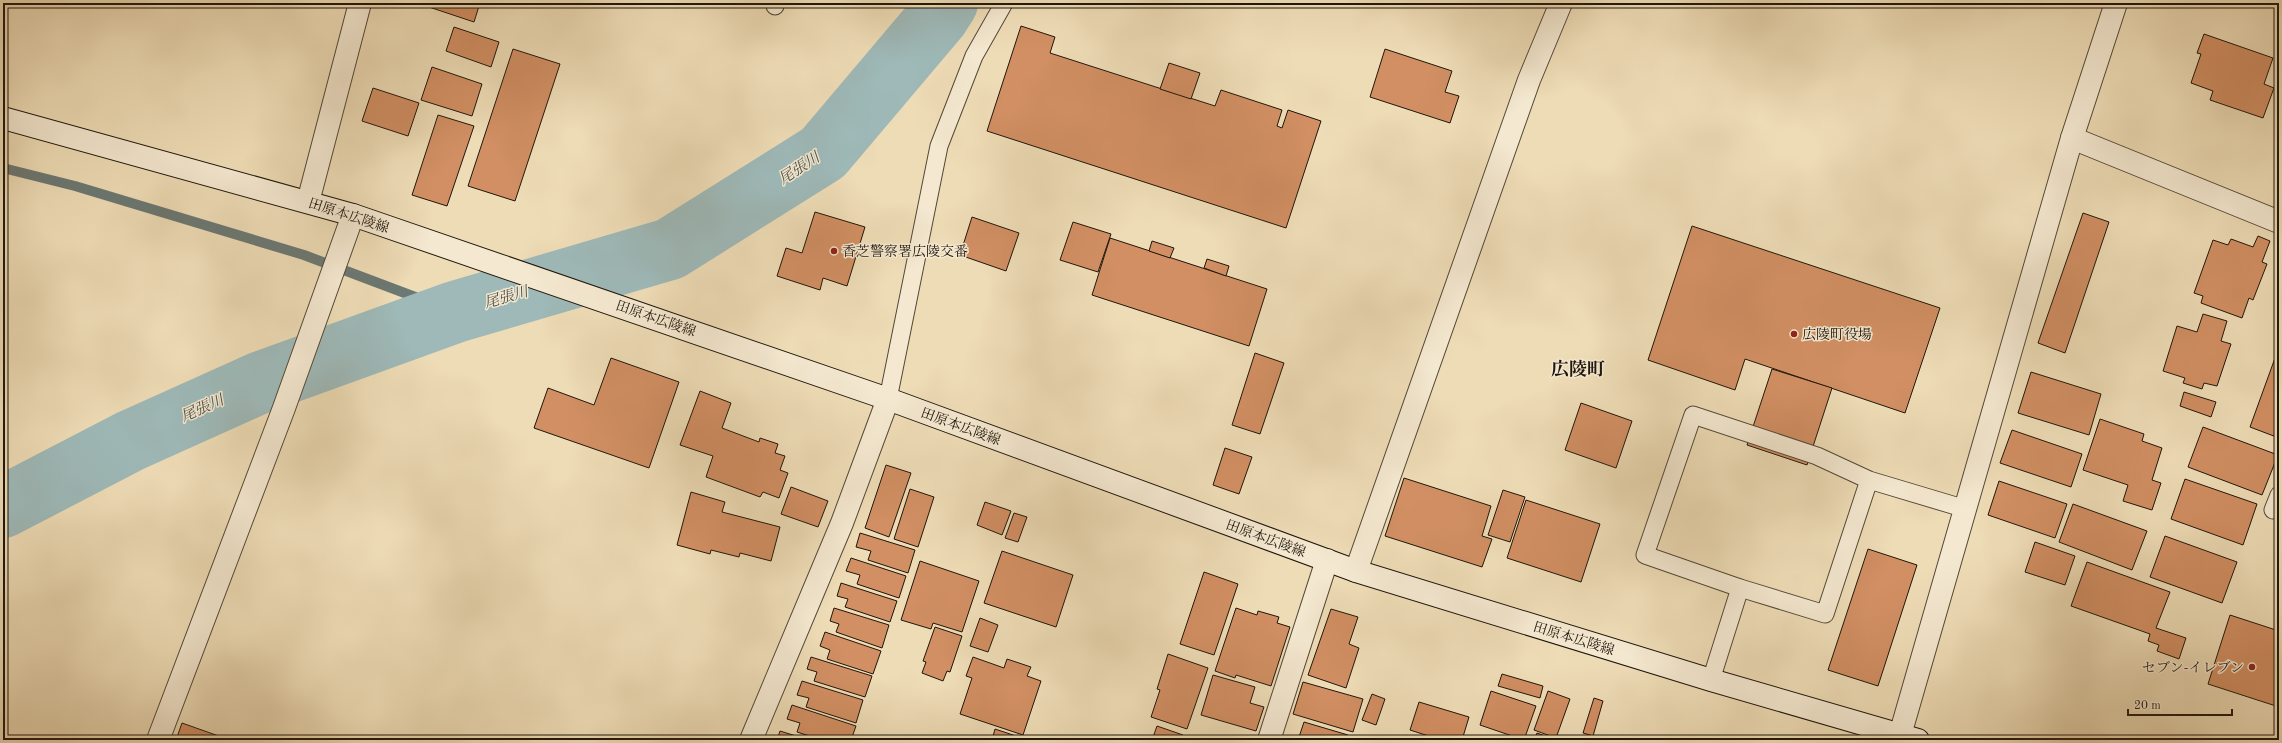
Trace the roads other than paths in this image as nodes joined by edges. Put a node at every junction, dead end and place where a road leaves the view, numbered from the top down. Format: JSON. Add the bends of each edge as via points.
{"nodes":[{"id":1,"x":360,"y":3,"type":"edge"},
{"id":2,"x":1004,"y":3,"type":"edge"},
{"id":3,"x":1561,"y":3,"type":"edge"},
{"id":4,"x":2116,"y":3,"type":"edge"},
{"id":5,"x":3,"y":118,"type":"edge"},
{"id":6,"x":2072,"y":138,"type":"junction"},
{"id":7,"x":308,"y":202,"type":"junction"},
{"id":8,"x":353,"y":215,"type":"junction"},
{"id":9,"x":2279,"y":222,"type":"edge"},
{"id":10,"x":888,"y":399,"type":"junction"},
{"id":11,"x":1869,"y":480,"type":"junction"},
{"id":12,"x":1966,"y":509,"type":"junction"},
{"id":13,"x":1327,"y":560,"type":"junction"},
{"id":14,"x":1356,"y":571,"type":"junction"},
{"id":15,"x":1740,"y":588,"type":"junction"},
{"id":16,"x":1711,"y":680,"type":"junction"},
{"id":17,"x":1904,"y":739,"type":"edge"},
{"id":18,"x":158,"y":740,"type":"edge"},
{"id":19,"x":751,"y":740,"type":"edge"},
{"id":20,"x":1270,"y":740,"type":"edge"}],
"edges":[{"from":1,"to":7,"type":"street"},
{"from":2,"to":10,"type":"lane","via":[[974,56],[939,146]]},
{"from":3,"to":14,"type":"street","via":[[1529,80]]},
{"from":4,"to":6,"type":"street"},
{"from":5,"to":7,"type":"street","name":"田原本広陵線"},
{"from":6,"to":9,"type":"street"},
{"from":6,"to":12,"type":"street"},
{"from":7,"to":8,"type":"street","name":"田原本広陵線"},
{"from":8,"to":10,"type":"street","name":"田原本広陵線"},
{"from":8,"to":18,"type":"street","via":[[284,408]]},
{"from":10,"to":13,"type":"street","name":"田原本広陵線"},
{"from":10,"to":19,"type":"street","via":[[842,523]]},
{"from":11,"to":12,"type":"lane"},
{"from":11,"to":15,"type":"lane","via":[[1825,614]]},
{"from":11,"to":15,"type":"lane","via":[[1817,456],[1693,415],[1645,555]]},
{"from":12,"to":17,"type":"street"},
{"from":13,"to":14,"type":"street","name":"田原本広陵線"},
{"from":13,"to":20,"type":"street"},
{"from":14,"to":16,"type":"street","name":"田原本広陵線"},
{"from":15,"to":16,"type":"lane"},
{"from":16,"to":17,"type":"street","name":"田原本広陵線"}]}
